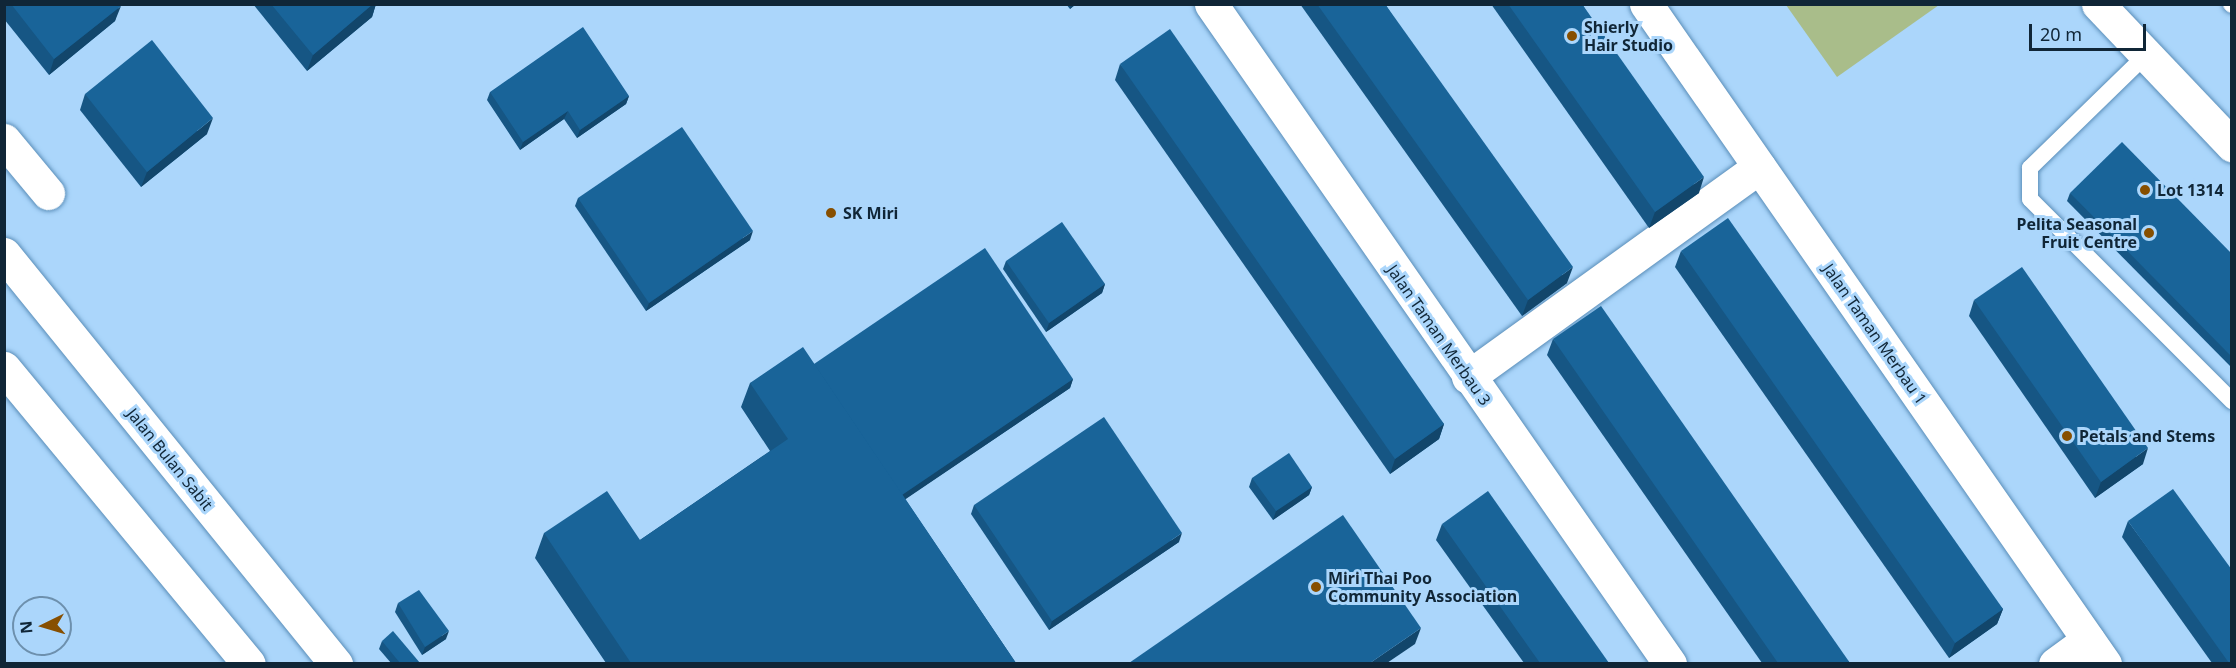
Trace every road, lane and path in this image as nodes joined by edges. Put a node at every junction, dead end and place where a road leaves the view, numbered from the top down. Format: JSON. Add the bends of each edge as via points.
{"nodes":[{"id":1,"x":1211,"y":4,"type":"edge"},
{"id":2,"x":1646,"y":4,"type":"edge"},
{"id":3,"x":2098,"y":4,"type":"edge"},
{"id":4,"x":2146,"y":55,"type":"junction"},
{"id":5,"x":4,"y":140,"type":"edge"},
{"id":6,"x":2232,"y":145,"type":"edge"},
{"id":7,"x":1759,"y":167,"type":"junction"},
{"id":8,"x":48,"y":193,"type":"dead end"},
{"id":9,"x":4,"y":254,"type":"edge"},
{"id":10,"x":4,"y":368,"type":"edge"},
{"id":11,"x":1468,"y":376,"type":"junction"},
{"id":12,"x":2232,"y":401,"type":"edge"},
{"id":13,"x":2097,"y":652,"type":"edge"},
{"id":14,"x":249,"y":663,"type":"edge"},
{"id":15,"x":336,"y":663,"type":"edge"},
{"id":16,"x":1670,"y":663,"type":"edge"},
{"id":17,"x":2055,"y":663,"type":"edge"}],
"edges":[{"from":1,"to":11,"type":"street","name":"Jalan Taman Merbau 3"},
{"from":2,"to":7,"type":"street","name":"Jalan Taman Merbau 1"},
{"from":3,"to":4,"type":"street"},
{"from":4,"to":6,"type":"street"},
{"from":4,"to":12,"type":"lane","via":[[2030,168],[2030,199]]},
{"from":5,"to":8,"type":"street"},
{"from":7,"to":11,"type":"street"},
{"from":7,"to":13,"type":"street","name":"Jalan Taman Merbau 1"},
{"from":9,"to":15,"type":"street","name":"Jalan Bulan Sabit"},
{"from":10,"to":14,"type":"street"},
{"from":11,"to":16,"type":"street","name":"Jalan Taman Merbau 3"},
{"from":13,"to":17,"type":"street"}]}
